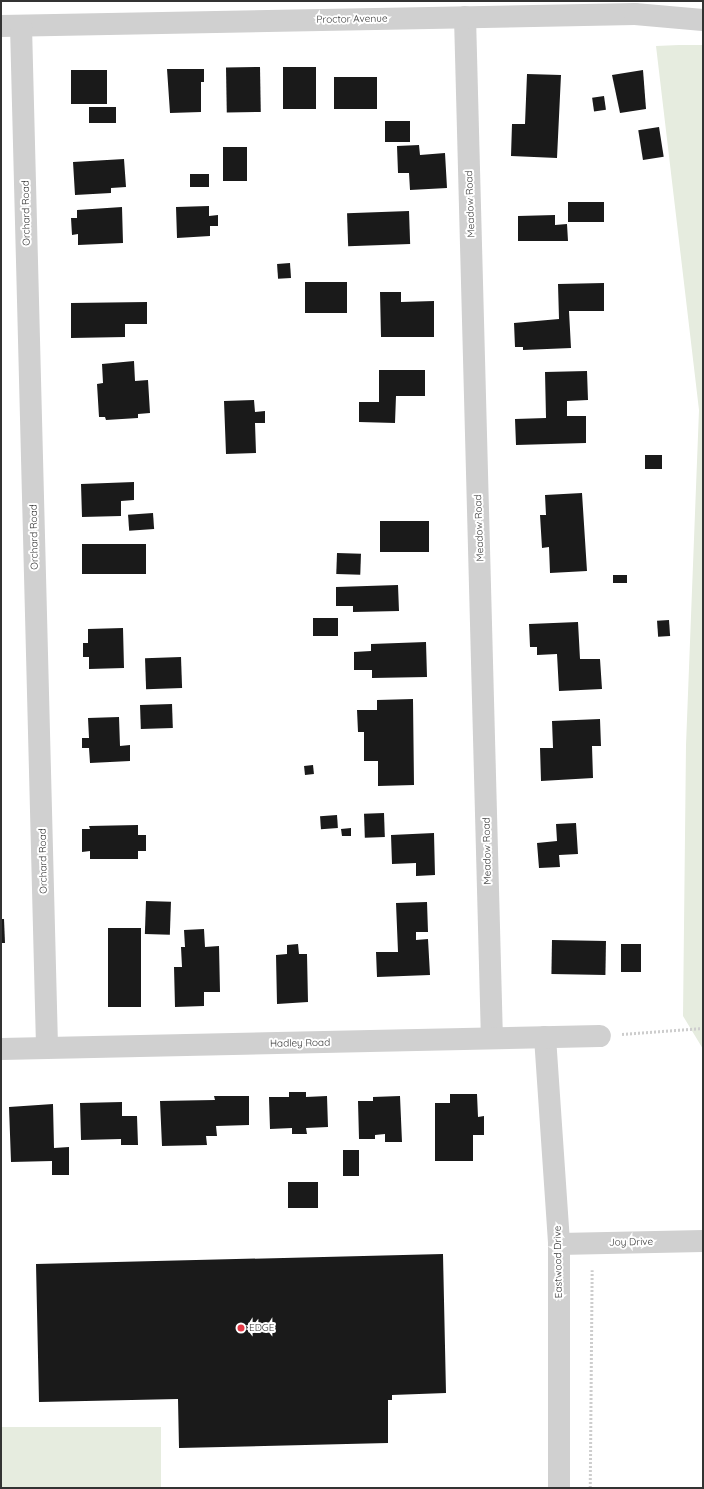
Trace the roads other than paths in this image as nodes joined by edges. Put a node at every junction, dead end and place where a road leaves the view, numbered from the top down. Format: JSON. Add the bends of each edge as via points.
{"nodes":[{"id":1,"x":465,"y":17,"type":"junction"},
{"id":2,"x":703,"y":20,"type":"edge"},
{"id":3,"x":11,"y":26,"type":"edge"},
{"id":4,"x":600,"y":1036,"type":"road end"},
{"id":5,"x":545,"y":1037,"type":"junction"},
{"id":6,"x":492,"y":1038,"type":"junction"},
{"id":7,"x":47,"y":1048,"type":"junction"},
{"id":8,"x":1,"y":1049,"type":"edge"},
{"id":9,"x":703,"y":1241,"type":"edge"},
{"id":10,"x":558,"y":1244,"type":"junction"},
{"id":11,"x":559,"y":1488,"type":"edge"}],
"edges":[{"from":1,"to":2,"type":"street","name":"Proctor Avenue","via":[[635,14]]},
{"from":1,"to":3,"type":"street","name":"Proctor Avenue"},
{"from":1,"to":6,"type":"street","name":"Meadow Road"},
{"from":3,"to":7,"type":"street","name":"Orchard Road"},
{"from":4,"to":5,"type":"street","name":"Hadley Road"},
{"from":5,"to":6,"type":"street","name":"Hadley Road"},
{"from":5,"to":10,"type":"street","name":"Eastwood Drive"},
{"from":6,"to":7,"type":"street","name":"Hadley Road"},
{"from":7,"to":8,"type":"street","name":"Hadley Road"},
{"from":9,"to":10,"type":"street","name":"Joy Drive"},
{"from":10,"to":11,"type":"street","name":"Eastwood Drive"}]}
